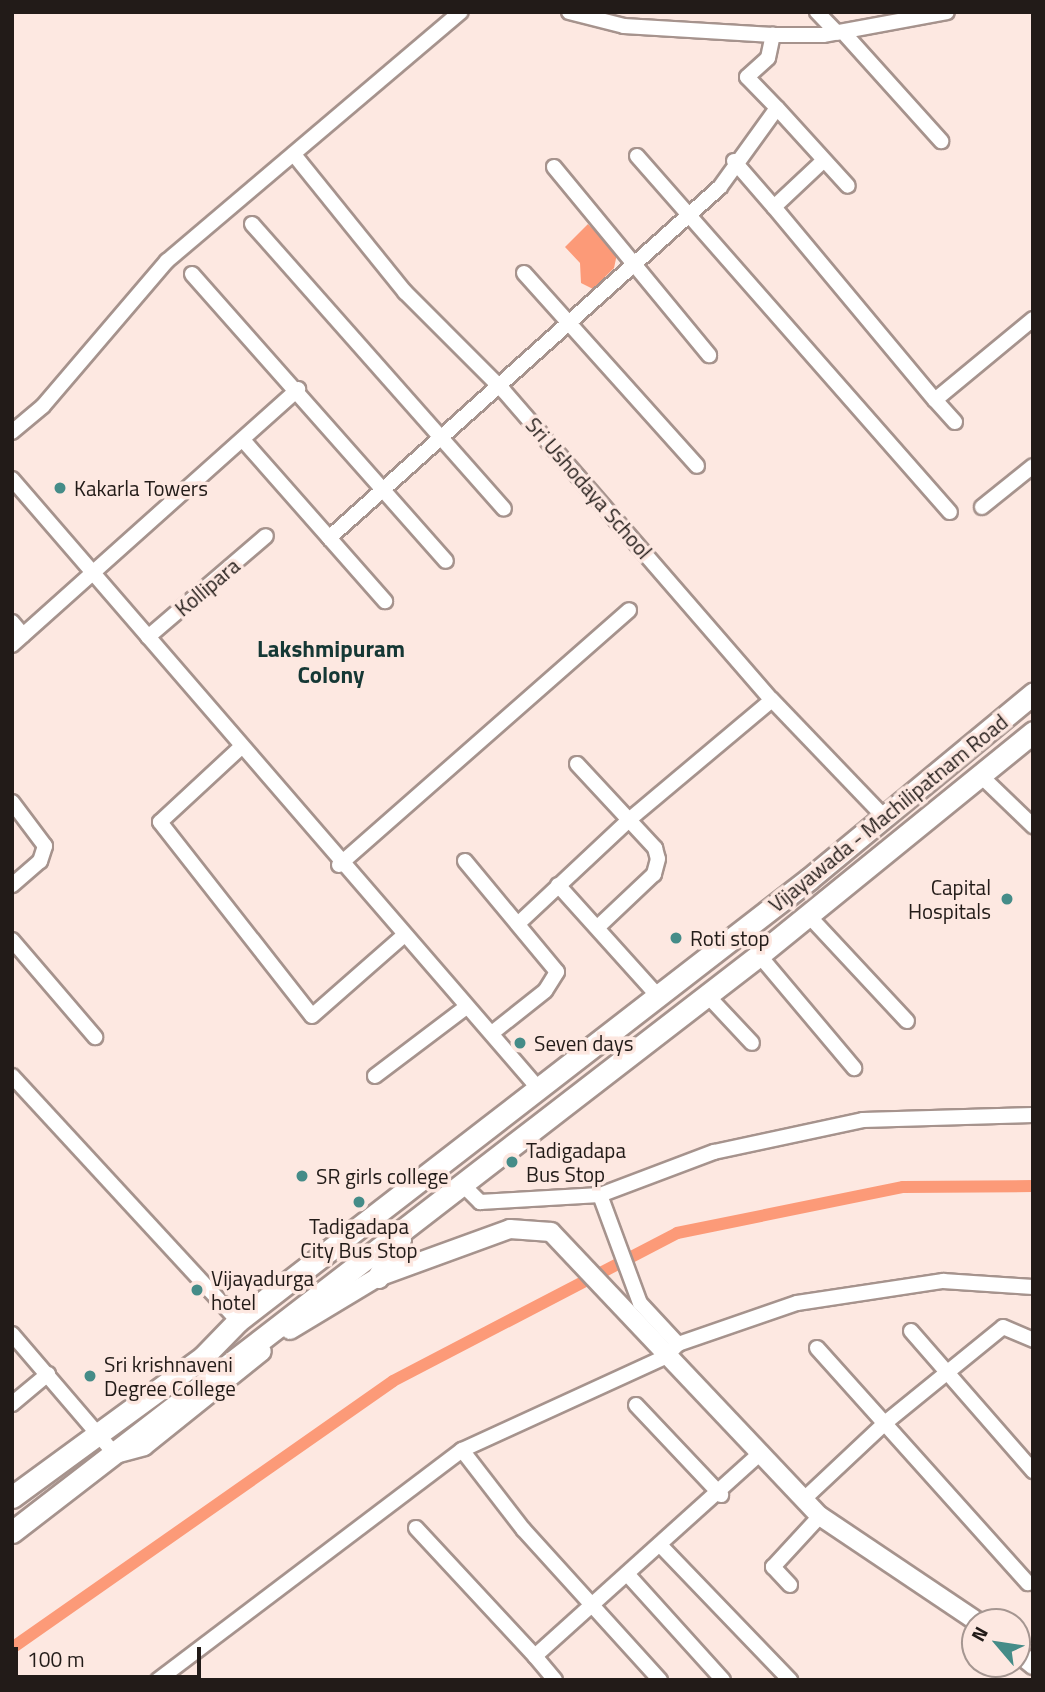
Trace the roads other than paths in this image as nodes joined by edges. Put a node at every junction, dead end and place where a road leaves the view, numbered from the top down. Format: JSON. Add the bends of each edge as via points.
{"nodes":[{"id":1,"x":461,"y":12,"type":"edge"},
{"id":2,"x":569,"y":12,"type":"edge"},
{"id":3,"x":817,"y":12,"type":"edge"},
{"id":4,"x":947,"y":12,"type":"edge"},
{"id":5,"x":924,"y":14,"type":"edge"},
{"id":6,"x":840,"y":32,"type":"junction"},
{"id":7,"x":774,"y":36,"type":"junction"},
{"id":8,"x":777,"y":108,"type":"junction"},
{"id":9,"x":941,"y":141,"type":"dead end"},
{"id":10,"x":637,"y":156,"type":"dead end"},
{"id":11,"x":296,"y":158,"type":"junction"},
{"id":12,"x":734,"y":161,"type":"junction"},
{"id":13,"x":823,"y":161,"type":"junction"},
{"id":14,"x":554,"y":167,"type":"dead end"},
{"id":15,"x":848,"y":186,"type":"dead end"},
{"id":16,"x":774,"y":207,"type":"junction"},
{"id":17,"x":689,"y":216,"type":"junction"},
{"id":18,"x":252,"y":225,"type":"dead end"},
{"id":19,"x":633,"y":262,"type":"junction"},
{"id":20,"x":524,"y":273,"type":"dead end"},
{"id":21,"x":192,"y":274,"type":"dead end"},
{"id":22,"x":1033,"y":319,"type":"edge"},
{"id":23,"x":565,"y":322,"type":"junction"},
{"id":24,"x":709,"y":355,"type":"dead end"},
{"id":25,"x":494,"y":388,"type":"junction"},
{"id":26,"x":298,"y":389,"type":"junction"},
{"id":27,"x":935,"y":400,"type":"junction"},
{"id":28,"x":955,"y":422,"type":"dead end"},
{"id":29,"x":12,"y":432,"type":"edge"},
{"id":30,"x":439,"y":439,"type":"junction"},
{"id":31,"x":243,"y":440,"type":"junction"},
{"id":32,"x":697,"y":466,"type":"dead end"},
{"id":33,"x":1033,"y":466,"type":"edge"},
{"id":34,"x":12,"y":479,"type":"edge"},
{"id":35,"x":383,"y":487,"type":"junction"},
{"id":36,"x":982,"y":506,"type":"dead end"},
{"id":37,"x":504,"y":509,"type":"dead end"},
{"id":38,"x":950,"y":512,"type":"dead end"},
{"id":39,"x":266,"y":536,"type":"dead end"},
{"id":40,"x":329,"y":538,"type":"junction"},
{"id":41,"x":446,"y":561,"type":"dead end"},
{"id":42,"x":93,"y":575,"type":"junction"},
{"id":43,"x":385,"y":601,"type":"dead end"},
{"id":44,"x":629,"y":610,"type":"dead end"},
{"id":45,"x":12,"y":622,"type":"edge"},
{"id":46,"x":148,"y":637,"type":"junction"},
{"id":47,"x":18,"y":640,"type":"edge"},
{"id":48,"x":1033,"y":694,"type":"edge"},
{"id":49,"x":772,"y":700,"type":"junction"},
{"id":50,"x":1033,"y":732,"type":"edge"},
{"id":51,"x":240,"y":748,"type":"junction"},
{"id":52,"x":578,"y":764,"type":"dead end"},
{"id":53,"x":980,"y":775,"type":"junction"},
{"id":54,"x":12,"y":802,"type":"edge"},
{"id":55,"x":630,"y":818,"type":"junction"},
{"id":56,"x":885,"y":818,"type":"junction"},
{"id":57,"x":1033,"y":825,"type":"edge"},
{"id":58,"x":466,"y":861,"type":"dead end"},
{"id":59,"x":340,"y":865,"type":"junction"},
{"id":60,"x":12,"y":885,"type":"edge"},
{"id":61,"x":558,"y":885,"type":"junction"},
{"id":62,"x":808,"y":915,"type":"junction"},
{"id":63,"x":521,"y":921,"type":"junction"},
{"id":64,"x":598,"y":927,"type":"junction"},
{"id":65,"x":402,"y":936,"type":"junction"},
{"id":66,"x":12,"y":940,"type":"edge"},
{"id":67,"x":759,"y":955,"type":"junction"},
{"id":68,"x":706,"y":994,"type":"junction"},
{"id":69,"x":658,"y":996,"type":"junction"},
{"id":70,"x":465,"y":1008,"type":"junction"},
{"id":71,"x":907,"y":1021,"type":"dead end"},
{"id":72,"x":492,"y":1033,"type":"junction"},
{"id":73,"x":95,"y":1037,"type":"dead end"},
{"id":74,"x":752,"y":1042,"type":"dead end"},
{"id":75,"x":854,"y":1069,"type":"dead end"},
{"id":76,"x":12,"y":1076,"type":"edge"},
{"id":77,"x":375,"y":1076,"type":"dead end"},
{"id":78,"x":539,"y":1089,"type":"junction"},
{"id":79,"x":1033,"y":1115,"type":"edge"},
{"id":80,"x":464,"y":1186,"type":"junction"},
{"id":81,"x":600,"y":1195,"type":"junction"},
{"id":82,"x":416,"y":1222,"type":"junction"},
{"id":83,"x":378,"y":1277,"type":"junction"},
{"id":84,"x":1033,"y":1287,"type":"edge"},
{"id":85,"x":238,"y":1321,"type":"junction"},
{"id":86,"x":911,"y":1331,"type":"dead end"},
{"id":87,"x":12,"y":1334,"type":"edge"},
{"id":88,"x":1033,"y":1340,"type":"edge"},
{"id":89,"x":817,"y":1348,"type":"dead end"},
{"id":90,"x":671,"y":1350,"type":"junction"},
{"id":91,"x":946,"y":1371,"type":"junction"},
{"id":92,"x":48,"y":1374,"type":"junction"},
{"id":93,"x":12,"y":1404,"type":"edge"},
{"id":94,"x":636,"y":1405,"type":"dead end"},
{"id":95,"x":885,"y":1423,"type":"junction"},
{"id":96,"x":99,"y":1435,"type":"junction"},
{"id":97,"x":463,"y":1450,"type":"junction"},
{"id":98,"x":115,"y":1454,"type":"junction"},
{"id":99,"x":757,"y":1456,"type":"junction"},
{"id":100,"x":1033,"y":1471,"type":"edge"},
{"id":101,"x":721,"y":1495,"type":"junction"},
{"id":102,"x":12,"y":1497,"type":"edge"},
{"id":103,"x":803,"y":1500,"type":"junction"},
{"id":104,"x":820,"y":1516,"type":"junction"},
{"id":105,"x":416,"y":1528,"type":"dead end"},
{"id":106,"x":13,"y":1529,"type":"edge"},
{"id":107,"x":663,"y":1547,"type":"junction"},
{"id":108,"x":629,"y":1576,"type":"junction"},
{"id":109,"x":1028,"y":1583,"type":"dead end"},
{"id":110,"x":790,"y":1586,"type":"dead end"},
{"id":111,"x":594,"y":1605,"type":"junction"},
{"id":112,"x":961,"y":1609,"type":"edge"},
{"id":113,"x":535,"y":1656,"type":"junction"},
{"id":114,"x":158,"y":1680,"type":"edge"},
{"id":115,"x":555,"y":1680,"type":"edge"},
{"id":116,"x":660,"y":1680,"type":"edge"},
{"id":117,"x":723,"y":1680,"type":"edge"},
{"id":118,"x":790,"y":1680,"type":"edge"}],
"edges":[{"from":1,"to":11,"type":"street"},
{"from":2,"to":7,"type":"street","via":[[624,26]]},
{"from":3,"to":6,"type":"street"},
{"from":4,"to":5,"type":"street"},
{"from":5,"to":6,"type":"street"},
{"from":6,"to":7,"type":"street"},
{"from":6,"to":9,"type":"street"},
{"from":7,"to":8,"type":"street","via":[[768,58],[747,77]]},
{"from":8,"to":12,"type":"street"},
{"from":8,"to":13,"type":"street"},
{"from":10,"to":17,"type":"street"},
{"from":11,"to":25,"type":"street","name":"Sri Ushodaya School"},
{"from":11,"to":29,"type":"street","via":[[167,261],[43,406]]},
{"from":12,"to":16,"type":"street"},
{"from":12,"to":17,"type":"street"},
{"from":13,"to":15,"type":"street"},
{"from":13,"to":16,"type":"street"},
{"from":14,"to":19,"type":"street"},
{"from":16,"to":27,"type":"street"},
{"from":17,"to":19,"type":"street"},
{"from":17,"to":38,"type":"street"},
{"from":18,"to":30,"type":"street"},
{"from":19,"to":23,"type":"street"},
{"from":19,"to":24,"type":"street"},
{"from":20,"to":23,"type":"street"},
{"from":21,"to":26,"type":"street"},
{"from":22,"to":27,"type":"street"},
{"from":23,"to":25,"type":"street"},
{"from":23,"to":32,"type":"street"},
{"from":25,"to":30,"type":"street"},
{"from":25,"to":49,"type":"street","name":"Sri Ushodaya School","via":[[520,410]]},
{"from":26,"to":31,"type":"street"},
{"from":26,"to":35,"type":"street"},
{"from":27,"to":28,"type":"street"},
{"from":30,"to":35,"type":"street"},
{"from":30,"to":37,"type":"street"},
{"from":31,"to":40,"type":"street"},
{"from":31,"to":42,"type":"street"},
{"from":33,"to":36,"type":"street"},
{"from":34,"to":42,"type":"street"},
{"from":35,"to":40,"type":"street"},
{"from":35,"to":41,"type":"street"},
{"from":39,"to":46,"type":"street","name":"Kollipara"},
{"from":40,"to":43,"type":"street"},
{"from":42,"to":46,"type":"street"},
{"from":42,"to":47,"type":"street"},
{"from":44,"to":59,"type":"street"},
{"from":45,"to":47,"type":"street"},
{"from":46,"to":51,"type":"street"},
{"from":48,"to":56,"type":"highway","name":"Vijayawada - Machilipatnam Road"},
{"from":49,"to":55,"type":"street"},
{"from":49,"to":56,"type":"street","name":"Sri Ushodaya School"},
{"from":50,"to":53,"type":"highway","name":"Vijayawada - Machilipatnam Road"},
{"from":51,"to":59,"type":"street"},
{"from":51,"to":65,"type":"street","via":[[160,822],[312,1016]]},
{"from":52,"to":55,"type":"street"},
{"from":53,"to":57,"type":"street"},
{"from":53,"to":62,"type":"highway","name":"Vijayawada - Machilipatnam Road"},
{"from":54,"to":60,"type":"street","via":[[45,846],[40,861]]},
{"from":55,"to":61,"type":"street"},
{"from":55,"to":64,"type":"street","via":[[655,848],[657,868]]},
{"from":56,"to":69,"type":"highway","name":"Vijayawada - Machilipatnam Road"},
{"from":58,"to":63,"type":"street"},
{"from":59,"to":65,"type":"street"},
{"from":61,"to":63,"type":"street"},
{"from":61,"to":64,"type":"street"},
{"from":62,"to":67,"type":"highway","name":"Vijayawada - Machilipatnam Road"},
{"from":62,"to":71,"type":"street"},
{"from":63,"to":72,"type":"street","via":[[557,972],[545,991]]},
{"from":64,"to":69,"type":"street"},
{"from":65,"to":70,"type":"street"},
{"from":66,"to":73,"type":"street"},
{"from":67,"to":68,"type":"highway","name":"Vijayawada - Machilipatnam Road"},
{"from":67,"to":75,"type":"street"},
{"from":68,"to":74,"type":"street"},
{"from":68,"to":80,"type":"highway","name":"Vijayawada - Machilipatnam Road"},
{"from":69,"to":78,"type":"highway","name":"Vijayawada - Machilipatnam Road"},
{"from":70,"to":72,"type":"street"},
{"from":70,"to":77,"type":"street"},
{"from":72,"to":78,"type":"street"},
{"from":76,"to":85,"type":"street"},
{"from":78,"to":85,"type":"highway","name":"Vijayawada - Machilipatnam Road"},
{"from":79,"to":81,"type":"street","via":[[863,1121],[714,1152]]},
{"from":80,"to":81,"type":"street","via":[[480,1202]]},
{"from":80,"to":82,"type":"highway","name":"Vijayawada - Machilipatnam Road"},
{"from":81,"to":90,"type":"street","via":[[640,1303]]},
{"from":82,"to":83,"type":"highway"},
{"from":82,"to":98,"type":"highway","name":"Vijayawada - Machilipatnam Road"},
{"from":83,"to":90,"type":"main road","via":[[510,1229],[551,1232],[649,1336]]},
{"from":83,"to":98,"type":"main road","via":[[296,1325],[144,1446]]},
{"from":84,"to":90,"type":"street","via":[[943,1281],[797,1303]]},
{"from":85,"to":96,"type":"highway","name":"Vijayawada - Machilipatnam Road","via":[[203,1357]]},
{"from":86,"to":91,"type":"street"},
{"from":87,"to":92,"type":"street"},
{"from":88,"to":91,"type":"street","via":[[1003,1327]]},
{"from":89,"to":95,"type":"street"},
{"from":90,"to":97,"type":"street"},
{"from":90,"to":99,"type":"main road"},
{"from":91,"to":95,"type":"street"},
{"from":91,"to":100,"type":"street"},
{"from":92,"to":93,"type":"street"},
{"from":92,"to":96,"type":"street"},
{"from":94,"to":101,"type":"street"},
{"from":95,"to":103,"type":"street"},
{"from":95,"to":109,"type":"street"},
{"from":96,"to":98,"type":"street"},
{"from":96,"to":102,"type":"highway","name":"Vijayawada - Machilipatnam Road"},
{"from":97,"to":111,"type":"street","via":[[483,1483]]},
{"from":97,"to":114,"type":"street"},
{"from":98,"to":106,"type":"highway","name":"Vijayawada - Machilipatnam Road"},
{"from":99,"to":101,"type":"street"},
{"from":99,"to":103,"type":"main road"},
{"from":101,"to":107,"type":"street"},
{"from":103,"to":104,"type":"main road"},
{"from":104,"to":110,"type":"street","via":[[773,1566]]},
{"from":104,"to":112,"type":"main road","via":[[862,1548],[925,1580]]},
{"from":105,"to":113,"type":"street"},
{"from":107,"to":108,"type":"street"},
{"from":107,"to":118,"type":"street"},
{"from":108,"to":111,"type":"street"},
{"from":108,"to":117,"type":"street"},
{"from":111,"to":113,"type":"street"},
{"from":111,"to":116,"type":"street"},
{"from":113,"to":115,"type":"street"}]}
